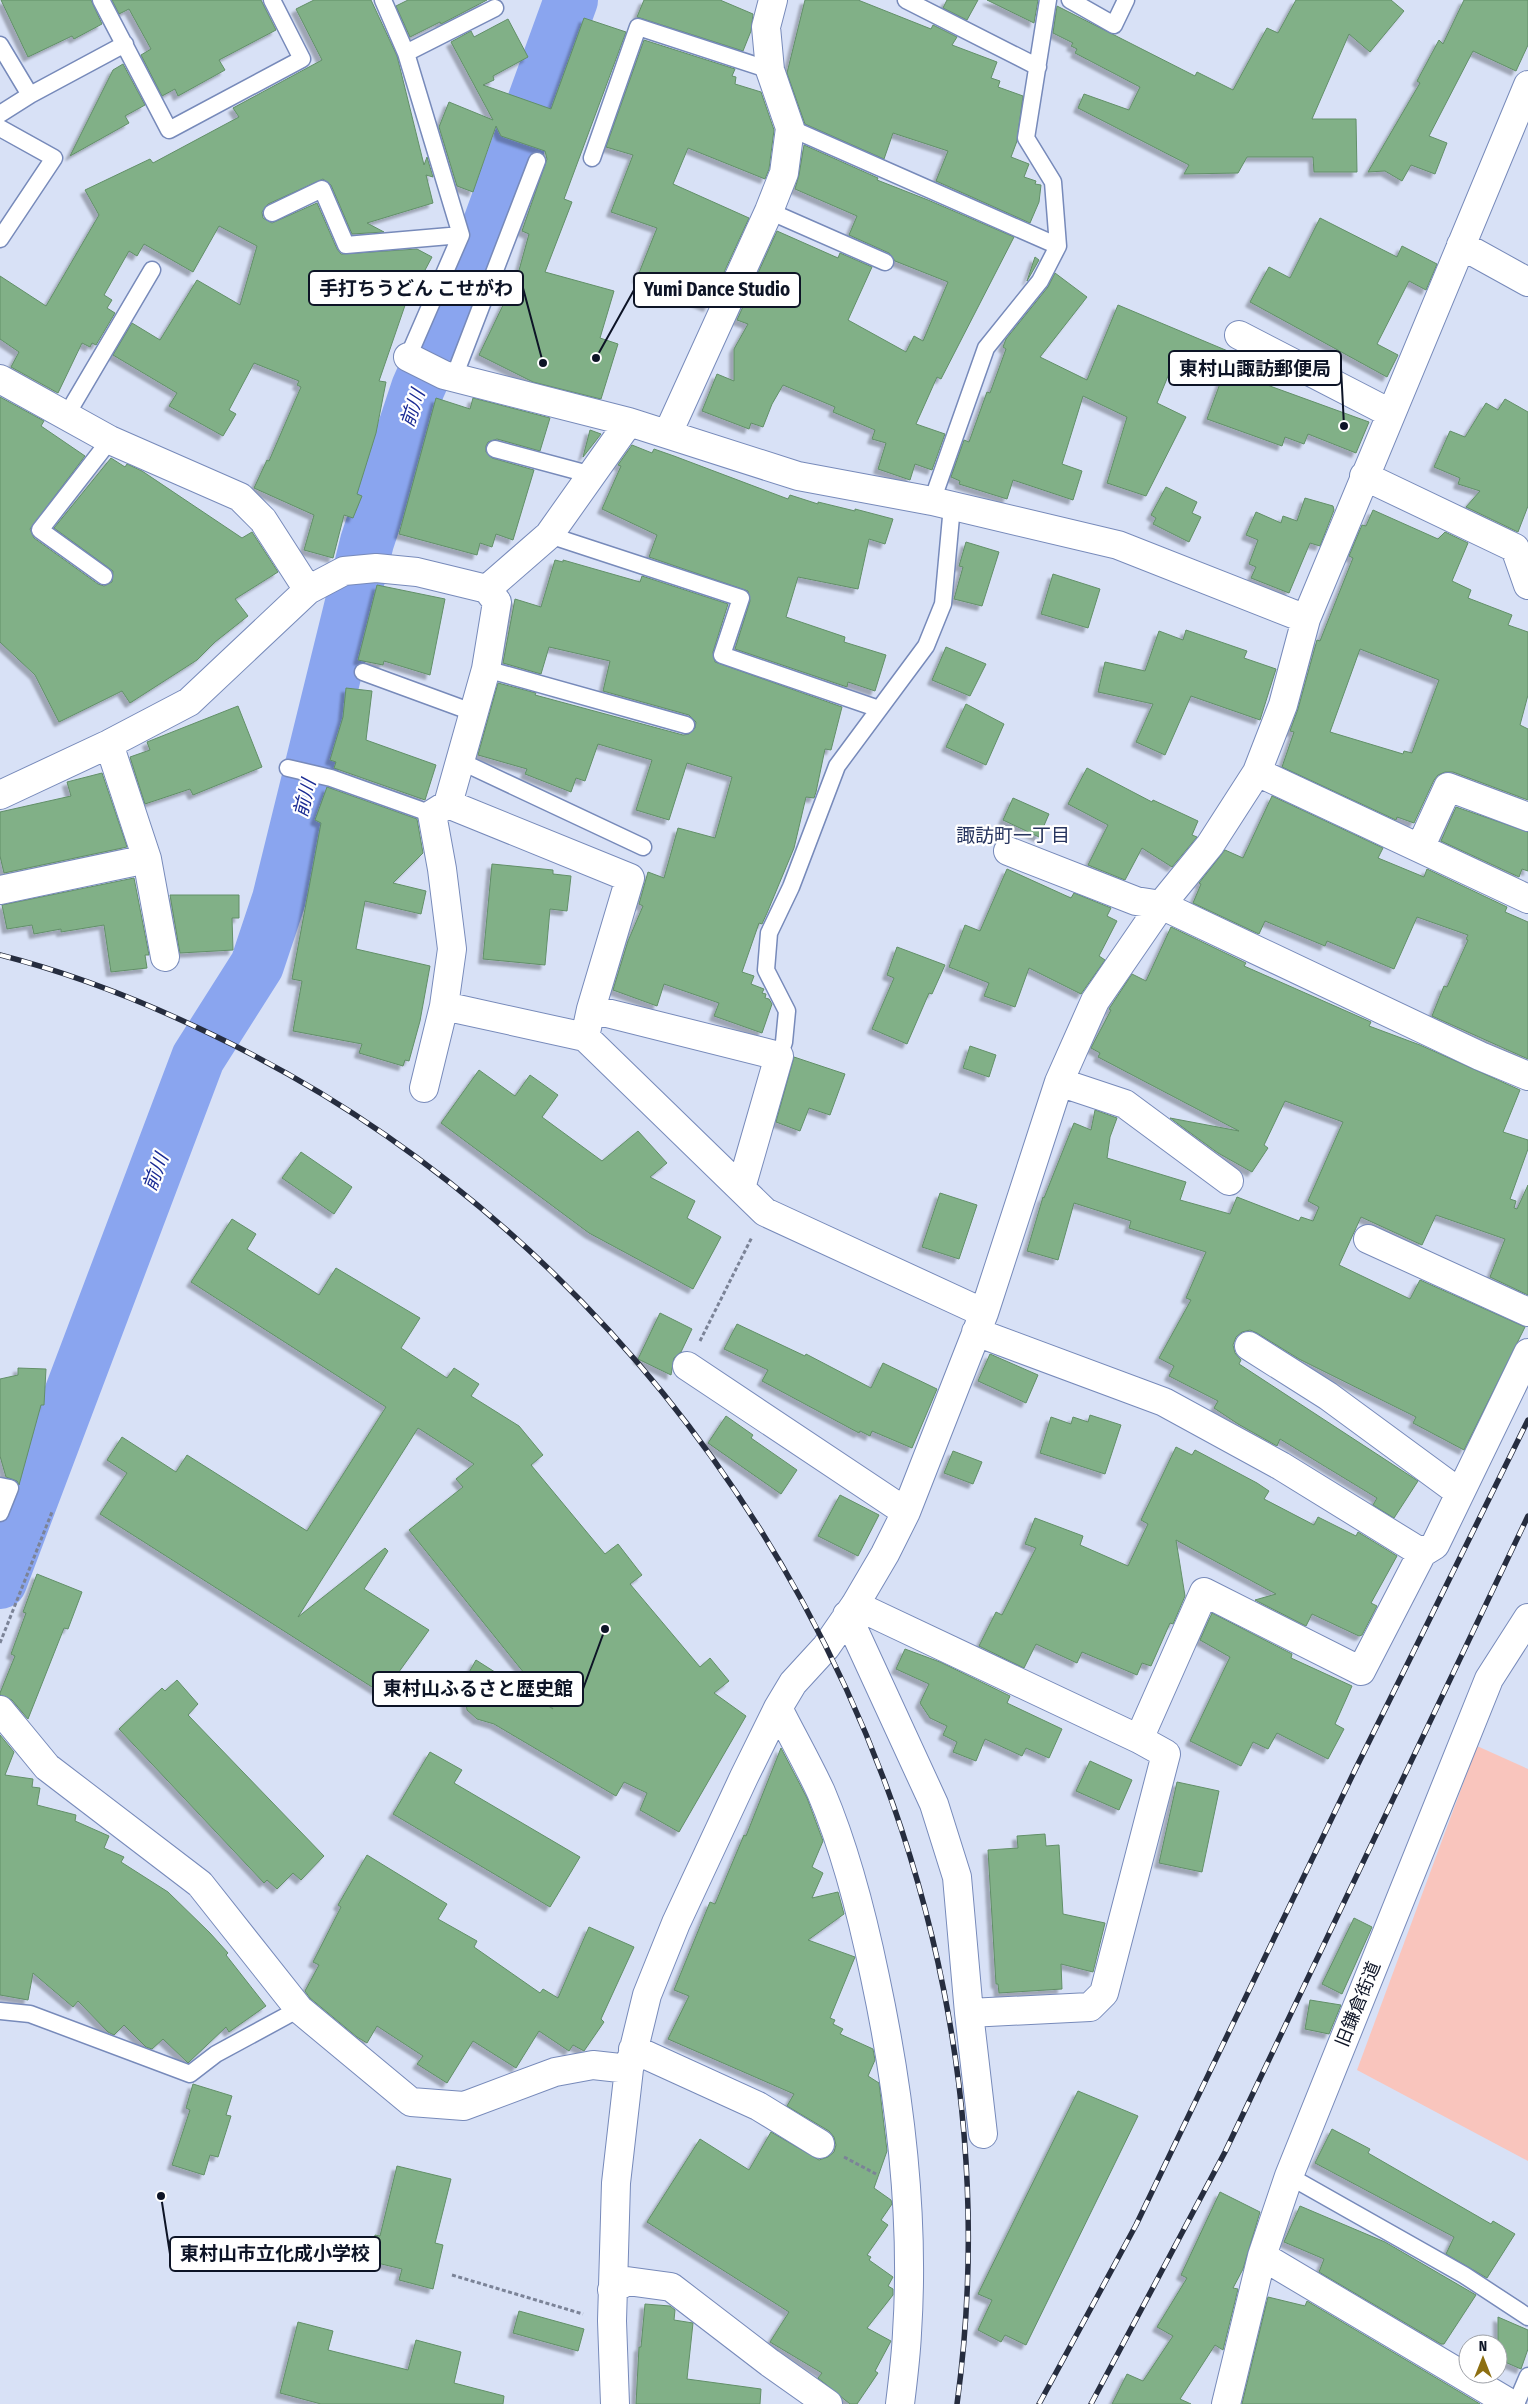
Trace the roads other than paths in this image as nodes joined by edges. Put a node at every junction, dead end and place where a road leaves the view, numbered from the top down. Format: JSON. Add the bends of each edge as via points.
{"nodes":[{"id":1,"x":102,"y":0,"type":"edge"},
{"id":2,"x":272,"y":0,"type":"edge"},
{"id":3,"x":383,"y":0,"type":"edge"},
{"id":4,"x":773,"y":0,"type":"edge"},
{"id":5,"x":906,"y":0,"type":"edge"},
{"id":6,"x":1048,"y":0,"type":"edge"},
{"id":7,"x":1070,"y":0,"type":"edge"},
{"id":8,"x":1126,"y":0,"type":"edge"},
{"id":9,"x":494,"y":8,"type":"dead end"},
{"id":10,"x":125,"y":44,"type":"junction"},
{"id":11,"x":0,"y":45,"type":"edge"},
{"id":12,"x":406,"y":53,"type":"junction"},
{"id":13,"x":1038,"y":67,"type":"junction"},
{"id":14,"x":770,"y":70,"type":"junction"},
{"id":15,"x":1528,"y":85,"type":"edge"},
{"id":16,"x":30,"y":96,"type":"junction"},
{"id":17,"x":0,"y":114,"type":"edge"},
{"id":18,"x":0,"y":128,"type":"edge"},
{"id":19,"x":790,"y":128,"type":"junction"},
{"id":20,"x":592,"y":158,"type":"dead end"},
{"id":21,"x":537,"y":161,"type":"dead end"},
{"id":22,"x":769,"y":211,"type":"junction"},
{"id":23,"x":272,"y":213,"type":"dead end"},
{"id":24,"x":461,"y":236,"type":"junction"},
{"id":25,"x":0,"y":239,"type":"edge"},
{"id":26,"x":1461,"y":245,"type":"junction"},
{"id":27,"x":1058,"y":246,"type":"junction"},
{"id":28,"x":885,"y":262,"type":"dead end"},
{"id":29,"x":152,"y":270,"type":"dead end"},
{"id":30,"x":1528,"y":282,"type":"edge"},
{"id":31,"x":1239,"y":335,"type":"dead end"},
{"id":32,"x":408,"y":357,"type":"joint"},
{"id":33,"x":449,"y":376,"type":"junction"},
{"id":34,"x":0,"y":379,"type":"edge"},
{"id":35,"x":1390,"y":413,"type":"junction"},
{"id":36,"x":66,"y":416,"type":"junction"},
{"id":37,"x":629,"y":422,"type":"junction"},
{"id":38,"x":668,"y":433,"type":"junction"},
{"id":39,"x":110,"y":440,"type":"junction"},
{"id":40,"x":495,"y":449,"type":"dead end"},
{"id":41,"x":592,"y":475,"type":"junction"},
{"id":42,"x":1364,"y":476,"type":"junction"},
{"id":43,"x":942,"y":503,"type":"junction"},
{"id":44,"x":549,"y":536,"type":"junction"},
{"id":45,"x":104,"y":576,"type":"dead end"},
{"id":46,"x":1528,"y":585,"type":"edge"},
{"id":47,"x":487,"y":589,"type":"junction"},
{"id":48,"x":308,"y":590,"type":"junction"},
{"id":49,"x":1306,"y":619,"type":"junction"},
{"id":50,"x":486,"y":669,"type":"junction"},
{"id":51,"x":363,"y":672,"type":"dead end"},
{"id":52,"x":879,"y":709,"type":"junction"},
{"id":53,"x":472,"y":712,"type":"junction"},
{"id":54,"x":686,"y":725,"type":"dead end"},
{"id":55,"x":109,"y":744,"type":"junction"},
{"id":56,"x":460,"y":761,"type":"junction"},
{"id":57,"x":288,"y":768,"type":"dead end"},
{"id":58,"x":1257,"y":772,"type":"junction"},
{"id":59,"x":0,"y":796,"type":"edge"},
{"id":60,"x":440,"y":809,"type":"junction"},
{"id":61,"x":1528,"y":818,"type":"edge"},
{"id":62,"x":643,"y":846,"type":"dead end"},
{"id":63,"x":1420,"y":848,"type":"junction"},
{"id":64,"x":1008,"y":851,"type":"dead end"},
{"id":65,"x":147,"y":859,"type":"junction"},
{"id":66,"x":0,"y":890,"type":"edge"},
{"id":67,"x":1528,"y":899,"type":"edge"},
{"id":68,"x":1161,"y":905,"type":"junction"},
{"id":69,"x":165,"y":957,"type":"dead end"},
{"id":70,"x":444,"y":1006,"type":"junction"},
{"id":71,"x":591,"y":1009,"type":"junction"},
{"id":72,"x":585,"y":1037,"type":"junction"},
{"id":73,"x":779,"y":1056,"type":"junction"},
{"id":74,"x":1528,"y":1076,"type":"edge"},
{"id":75,"x":1059,"y":1082,"type":"junction"},
{"id":76,"x":424,"y":1088,"type":"dead end"},
{"id":77,"x":1229,"y":1181,"type":"dead end"},
{"id":78,"x":741,"y":1188,"type":"junction"},
{"id":79,"x":1368,"y":1239,"type":"dead end"},
{"id":80,"x":1528,"y":1312,"type":"edge"},
{"id":81,"x":980,"y":1322,"type":"junction"},
{"id":82,"x":1249,"y":1346,"type":"dead end"},
{"id":83,"x":1528,"y":1353,"type":"edge"},
{"id":84,"x":687,"y":1366,"type":"road end"},
{"id":85,"x":0,"y":1486,"type":"edge"},
{"id":86,"x":1460,"y":1493,"type":"junction"},
{"id":87,"x":906,"y":1512,"type":"junction"},
{"id":88,"x":0,"y":1513,"type":"edge"},
{"id":89,"x":1422,"y":1553,"type":"junction"},
{"id":90,"x":851,"y":1610,"type":"junction"},
{"id":91,"x":1528,"y":1618,"type":"edge"},
{"id":92,"x":778,"y":1708,"type":"junction"},
{"id":93,"x":0,"y":1710,"type":"edge"},
{"id":94,"x":1139,"y":1739,"type":"junction"},
{"id":95,"x":299,"y":2008,"type":"junction"},
{"id":96,"x":0,"y":2011,"type":"edge"},
{"id":97,"x":969,"y":2013,"type":"junction"},
{"id":98,"x":631,"y":2059,"type":"junction"},
{"id":99,"x":983,"y":2134,"type":"dead end"},
{"id":100,"x":820,"y":2144,"type":"road end"},
{"id":101,"x":1289,"y":2176,"type":"junction"},
{"id":102,"x":1262,"y":2256,"type":"junction"},
{"id":103,"x":612,"y":2290,"type":"junction"},
{"id":104,"x":1528,"y":2318,"type":"edge"},
{"id":105,"x":1528,"y":2376,"type":"edge"},
{"id":106,"x":615,"y":2404,"type":"edge"},
{"id":107,"x":828,"y":2404,"type":"edge"},
{"id":108,"x":900,"y":2404,"type":"edge"},
{"id":109,"x":1226,"y":2404,"type":"edge"},
{"id":110,"x":1512,"y":2404,"type":"edge"},
{"id":111,"x":1516,"y":2404,"type":"edge"}],
"edges":[{"from":1,"to":10,"type":"lane"},
{"from":2,"to":10,"type":"lane","via":[[302,59],[169,130]]},
{"from":3,"to":12,"type":"lane"},
{"from":4,"to":14,"type":"street","via":[[766,27]]},
{"from":5,"to":13,"type":"lane"},
{"from":6,"to":13,"type":"lane"},
{"from":7,"to":8,"type":"lane","via":[[1114,25]]},
{"from":9,"to":12,"type":"lane"},
{"from":10,"to":16,"type":"lane"},
{"from":11,"to":16,"type":"lane"},
{"from":12,"to":24,"type":"lane"},
{"from":13,"to":27,"type":"lane","via":[[1026,138],[1054,182]]},
{"from":14,"to":19,"type":"street"},
{"from":14,"to":20,"type":"lane","via":[[638,27]]},
{"from":15,"to":26,"type":"street"},
{"from":16,"to":17,"type":"lane"},
{"from":18,"to":25,"type":"lane","via":[[54,158]]},
{"from":19,"to":22,"type":"street","via":[[784,173]]},
{"from":19,"to":27,"type":"lane"},
{"from":21,"to":33,"type":"lane"},
{"from":22,"to":28,"type":"lane"},
{"from":22,"to":38,"type":"street"},
{"from":23,"to":24,"type":"lane","via":[[322,189],[346,245]]},
{"from":24,"to":32,"type":"lane"},
{"from":26,"to":30,"type":"street"},
{"from":26,"to":35,"type":"street"},
{"from":27,"to":43,"type":"lane","via":[[1040,281],[986,348]]},
{"from":29,"to":36,"type":"lane"},
{"from":31,"to":35,"type":"street"},
{"from":32,"to":33,"type":"street"},
{"from":33,"to":37,"type":"street"},
{"from":34,"to":36,"type":"street"},
{"from":35,"to":42,"type":"street"},
{"from":36,"to":39,"type":"street"},
{"from":37,"to":38,"type":"street"},
{"from":37,"to":41,"type":"street"},
{"from":38,"to":43,"type":"street","via":[[798,476]]},
{"from":39,"to":45,"type":"lane","via":[[40,530]]},
{"from":39,"to":48,"type":"street","via":[[240,497],[264,520]]},
{"from":40,"to":41,"type":"lane"},
{"from":41,"to":44,"type":"street"},
{"from":42,"to":46,"type":"street","via":[[1515,548]]},
{"from":42,"to":49,"type":"street"},
{"from":43,"to":49,"type":"street","via":[[1118,544]]},
{"from":43,"to":52,"type":"lane","via":[[943,604],[926,646]]},
{"from":44,"to":47,"type":"street"},
{"from":44,"to":52,"type":"lane","via":[[741,598],[722,655]]},
{"from":47,"to":48,"type":"street","via":[[417,572],[376,568],[344,571]]},
{"from":47,"to":50,"type":"street","via":[[497,602]]},
{"from":48,"to":55,"type":"street","via":[[189,702]]},
{"from":49,"to":58,"type":"street","via":[[1283,705]]},
{"from":50,"to":53,"type":"street"},
{"from":50,"to":54,"type":"lane"},
{"from":51,"to":53,"type":"lane"},
{"from":52,"to":73,"type":"lane","via":[[837,766],[791,887],[769,933],[766,970],[787,1011]]},
{"from":53,"to":56,"type":"street"},
{"from":55,"to":59,"type":"street"},
{"from":55,"to":65,"type":"street"},
{"from":56,"to":60,"type":"street"},
{"from":56,"to":62,"type":"lane"},
{"from":57,"to":60,"type":"lane"},
{"from":58,"to":63,"type":"street"},
{"from":58,"to":68,"type":"street","via":[[1210,844]]},
{"from":60,"to":70,"type":"street","via":[[442,869],[452,949]]},
{"from":60,"to":71,"type":"street","via":[[630,878]]},
{"from":61,"to":63,"type":"street","via":[[1448,787]]},
{"from":63,"to":67,"type":"street"},
{"from":64,"to":68,"type":"street","via":[[1136,901]]},
{"from":65,"to":66,"type":"street"},
{"from":65,"to":69,"type":"street"},
{"from":68,"to":74,"type":"street"},
{"from":68,"to":75,"type":"street","via":[[1095,1001]]},
{"from":70,"to":72,"type":"street"},
{"from":70,"to":76,"type":"street"},
{"from":71,"to":72,"type":"street"},
{"from":71,"to":73,"type":"street"},
{"from":72,"to":78,"type":"street"},
{"from":73,"to":78,"type":"street"},
{"from":75,"to":77,"type":"street","via":[[1126,1104]]},
{"from":75,"to":81,"type":"street"},
{"from":78,"to":81,"type":"street","via":[[765,1212]]},
{"from":79,"to":80,"type":"street"},
{"from":81,"to":87,"type":"street"},
{"from":81,"to":89,"type":"street","via":[[1164,1402],[1281,1466]]},
{"from":82,"to":86,"type":"street","via":[[1328,1396]]},
{"from":83,"to":86,"type":"street"},
{"from":84,"to":87,"type":"street"},
{"from":85,"to":88,"type":"lane","via":[[10,1488]]},
{"from":86,"to":89,"type":"street","via":[[1435,1545]]},
{"from":87,"to":90,"type":"street"},
{"from":89,"to":94,"type":"street","via":[[1361,1671],[1204,1592]]},
{"from":90,"to":92,"type":"street","via":[[826,1647],[793,1683]]},
{"from":90,"to":94,"type":"street"},
{"from":90,"to":97,"type":"street","via":[[934,1804],[957,1877]]},
{"from":91,"to":101,"type":"street","name":"旧鎌倉街道","via":[[1489,1679]]},
{"from":92,"to":98,"type":"street","via":[[676,1923],[647,1995]]},
{"from":92,"to":108,"type":"street","via":[[821,1793],[859,1901],[890,2044],[907,2191],[909,2249],[908,2332]]},
{"from":93,"to":95,"type":"street","via":[[47,1767],[200,1884]]},
{"from":94,"to":97,"type":"street","via":[[1166,1754],[1104,1993],[1090,2007]]},
{"from":95,"to":96,"type":"lane","via":[[216,2054],[190,2074],[30,2014]]},
{"from":95,"to":98,"type":"street","via":[[412,2102],[464,2106],[555,2072]]},
{"from":97,"to":99,"type":"street"},
{"from":98,"to":100,"type":"street","via":[[758,2106]]},
{"from":98,"to":103,"type":"street","via":[[616,2183]]},
{"from":101,"to":102,"type":"street","name":"旧鎌倉街道"},
{"from":101,"to":104,"type":"lane","via":[[1464,2276]]},
{"from":102,"to":109,"type":"street","name":"旧鎌倉街道"},
{"from":102,"to":110,"type":"street"},
{"from":103,"to":106,"type":"street"},
{"from":103,"to":107,"type":"street","via":[[627,2281],[671,2286]]},
{"from":105,"to":111,"type":"lane"}]}
